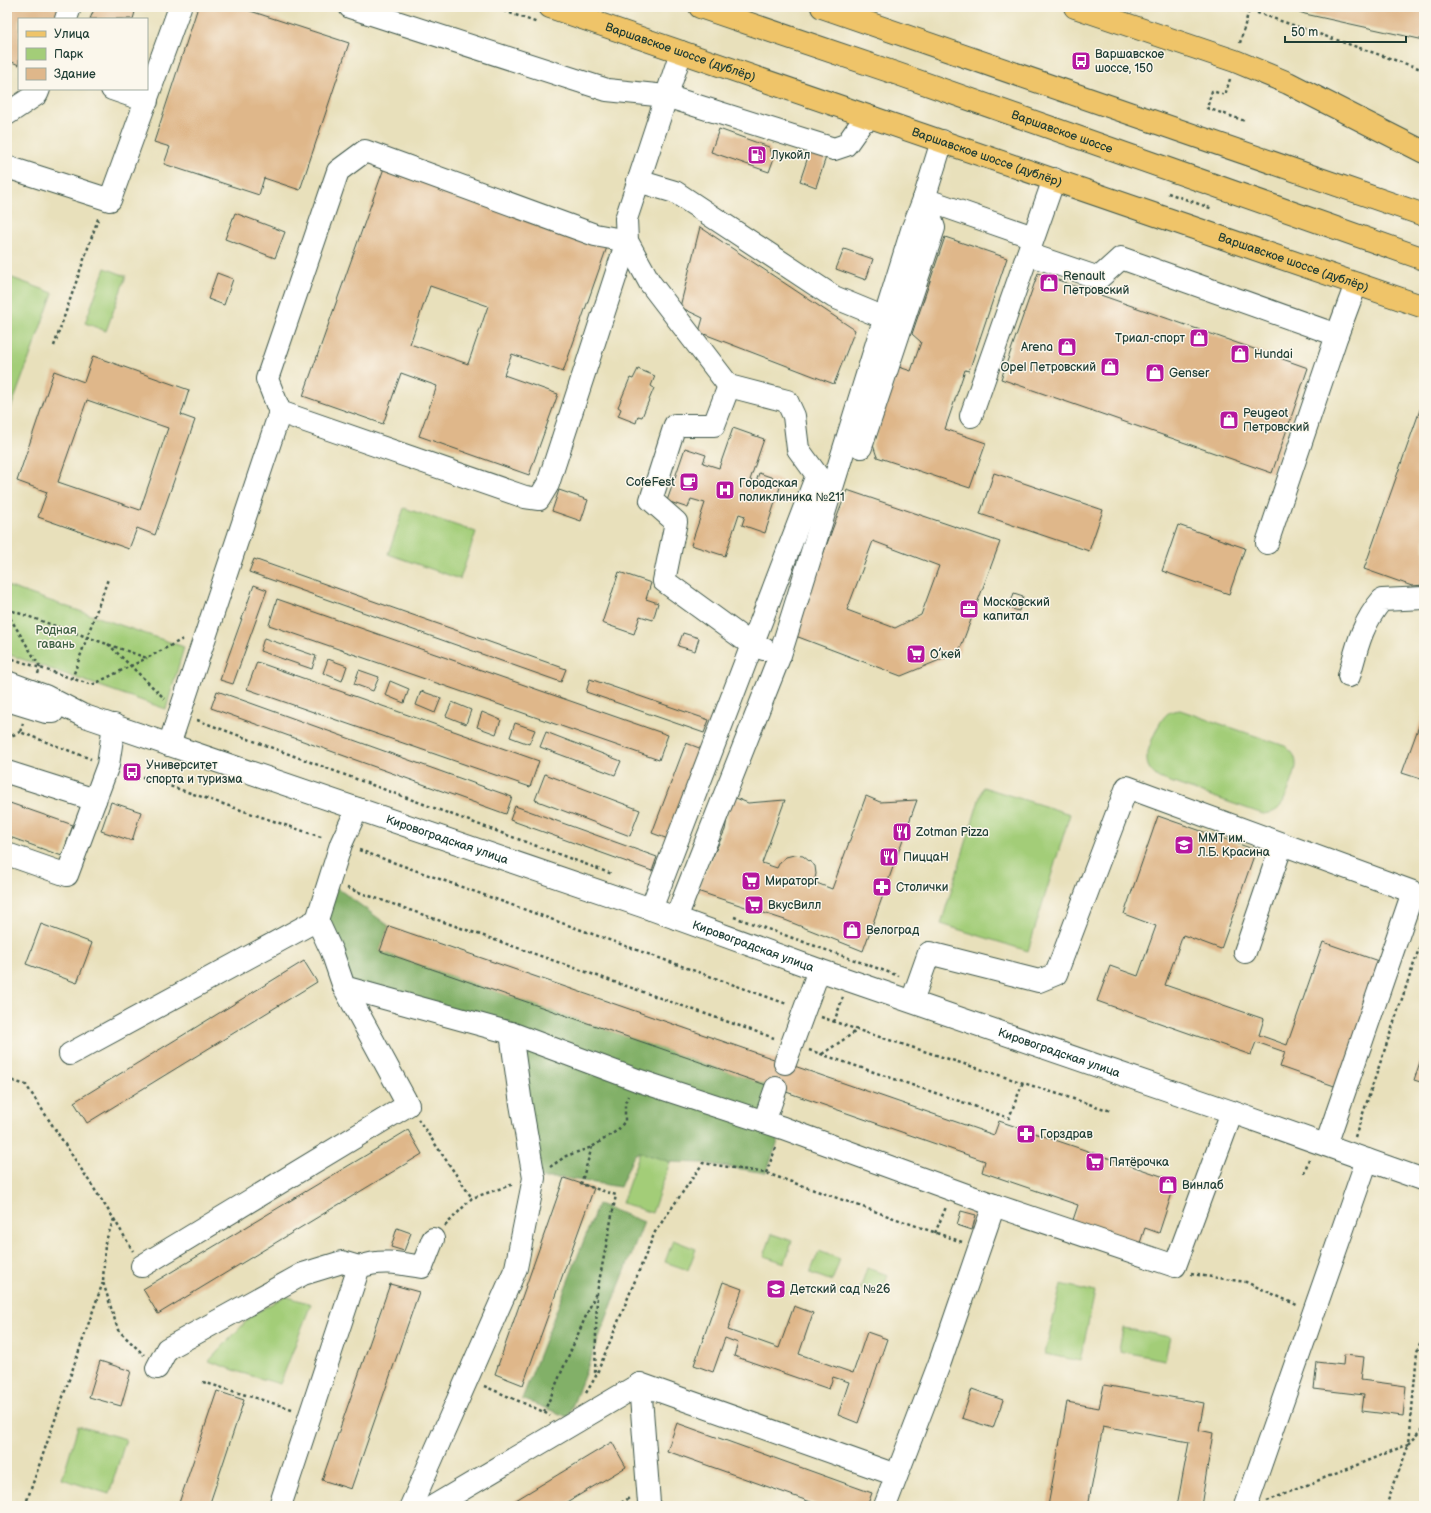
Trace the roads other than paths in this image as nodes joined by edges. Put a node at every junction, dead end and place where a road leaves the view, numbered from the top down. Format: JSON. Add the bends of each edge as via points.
{"nodes":[{"id":1,"x":70,"y":7,"type":"edge"},
{"id":2,"x":180,"y":7,"type":"edge"},
{"id":3,"x":350,"y":7,"type":"edge"},
{"id":4,"x":550,"y":7,"type":"edge"},
{"id":5,"x":700,"y":7,"type":"edge"},
{"id":6,"x":822,"y":7,"type":"edge"},
{"id":7,"x":1075,"y":7,"type":"edge"},
{"id":8,"x":66,"y":18,"type":"edge"},
{"id":9,"x":681,"y":52,"type":"junction"},
{"id":10,"x":39,"y":90,"type":"edge"},
{"id":11,"x":115,"y":90,"type":"edge"},
{"id":12,"x":666,"y":96,"type":"junction"},
{"id":13,"x":147,"y":101,"type":"junction"},
{"id":14,"x":7,"y":114,"type":"edge"},
{"id":15,"x":873,"y":118,"type":"junction"},
{"id":16,"x":942,"y":140,"type":"junction"},
{"id":17,"x":1424,"y":152,"type":"edge"},
{"id":18,"x":7,"y":167,"type":"edge"},
{"id":19,"x":1054,"y":179,"type":"junction"},
{"id":20,"x":638,"y":181,"type":"junction"},
{"id":21,"x":1360,"y":192,"type":"junction"},
{"id":22,"x":924,"y":199,"type":"junction"},
{"id":23,"x":1424,"y":203,"type":"edge"},
{"id":24,"x":1424,"y":215,"type":"edge"},
{"id":25,"x":627,"y":241,"type":"junction"},
{"id":26,"x":1030,"y":245,"type":"junction"},
{"id":27,"x":1414,"y":256,"type":"edge"},
{"id":28,"x":1424,"y":265,"type":"edge"},
{"id":29,"x":1356,"y":284,"type":"junction"},
{"id":30,"x":1424,"y":307,"type":"edge"},
{"id":31,"x":885,"y":318,"type":"junction"},
{"id":32,"x":1337,"y":335,"type":"junction"},
{"id":33,"x":729,"y":386,"type":"junction"},
{"id":34,"x":280,"y":412,"type":"junction"},
{"id":35,"x":970,"y":416,"type":"dead end"},
{"id":36,"x":861,"y":447,"type":"dead end"},
{"id":37,"x":1267,"y":543,"type":"dead end"},
{"id":38,"x":1424,"y":598,"type":"edge"},
{"id":39,"x":752,"y":645,"type":"junction"},
{"id":40,"x":780,"y":655,"type":"junction"},
{"id":41,"x":1349,"y":676,"type":"dead end"},
{"id":42,"x":7,"y":682,"type":"edge"},
{"id":43,"x":7,"y":700,"type":"edge"},
{"id":44,"x":46,"y":712,"type":"junction"},
{"id":45,"x":7,"y":714,"type":"edge"},
{"id":46,"x":82,"y":715,"type":"junction"},
{"id":47,"x":114,"y":725,"type":"junction"},
{"id":48,"x":169,"y":745,"type":"junction"},
{"id":49,"x":7,"y":772,"type":"edge"},
{"id":50,"x":95,"y":800,"type":"junction"},
{"id":51,"x":357,"y":809,"type":"junction"},
{"id":52,"x":1282,"y":844,"type":"junction"},
{"id":53,"x":7,"y":854,"type":"edge"},
{"id":54,"x":650,"y":909,"type":"junction"},
{"id":55,"x":676,"y":918,"type":"junction"},
{"id":56,"x":317,"y":920,"type":"junction"},
{"id":57,"x":1245,"y":952,"type":"dead end"},
{"id":58,"x":819,"y":970,"type":"junction"},
{"id":59,"x":344,"y":987,"type":"junction"},
{"id":60,"x":912,"y":1001,"type":"junction"},
{"id":61,"x":511,"y":1033,"type":"junction"},
{"id":62,"x":70,"y":1054,"type":"dead end"},
{"id":63,"x":788,"y":1054,"type":"road end"},
{"id":64,"x":776,"y":1088,"type":"dead end"},
{"id":65,"x":1232,"y":1112,"type":"junction"},
{"id":66,"x":774,"y":1125,"type":"junction"},
{"id":67,"x":1326,"y":1145,"type":"junction"},
{"id":68,"x":1367,"y":1160,"type":"junction"},
{"id":69,"x":1424,"y":1180,"type":"edge"},
{"id":70,"x":994,"y":1205,"type":"junction"},
{"id":71,"x":433,"y":1239,"type":"dead end"},
{"id":72,"x":142,"y":1266,"type":"road end"},
{"id":73,"x":359,"y":1267,"type":"junction"},
{"id":74,"x":157,"y":1368,"type":"road end"},
{"id":75,"x":640,"y":1384,"type":"junction"},
{"id":76,"x":896,"y":1475,"type":"junction"},
{"id":77,"x":649,"y":1503,"type":"dead end"},
{"id":78,"x":1255,"y":1505,"type":"edge"},
{"id":79,"x":280,"y":1506,"type":"edge"},
{"id":80,"x":412,"y":1506,"type":"edge"},
{"id":81,"x":434,"y":1506,"type":"edge"},
{"id":82,"x":884,"y":1506,"type":"edge"}],
"edges":[{"from":1,"to":8,"type":"street"},
{"from":2,"to":13,"type":"street"},
{"from":3,"to":12,"type":"street","via":[[607,90]]},
{"from":4,"to":9,"type":"main road","name":"Варшавское шоссе (дублёр)"},
{"from":5,"to":27,"type":"main road","name":"Варшавское шоссе"},
{"from":6,"to":21,"type":"main road"},
{"from":7,"to":17,"type":"main road","via":[[1235,61],[1288,83]]},
{"from":9,"to":12,"type":"street"},
{"from":9,"to":15,"type":"main road","name":"Варшавское шоссе (дублёр)"},
{"from":10,"to":14,"type":"street","via":[[37,94]]},
{"from":11,"to":13,"type":"street"},
{"from":12,"to":15,"type":"street","via":[[834,149],[846,145],[863,121]]},
{"from":12,"to":20,"type":"street"},
{"from":13,"to":18,"type":"street","via":[[110,200]]},
{"from":15,"to":16,"type":"main road","name":"Варшавское шоссе (дублёр)"},
{"from":16,"to":19,"type":"main road","name":"Варшавское шоссе (дублёр)"},
{"from":16,"to":22,"type":"street"},
{"from":19,"to":26,"type":"street"},
{"from":19,"to":29,"type":"main road","name":"Варшавское шоссе (дублёр)"},
{"from":20,"to":25,"type":"street","via":[[626,219]]},
{"from":20,"to":31,"type":"street","via":[[674,192],[834,297]]},
{"from":21,"to":23,"type":"main road"},
{"from":21,"to":24,"type":"main road"},
{"from":22,"to":26,"type":"street"},
{"from":22,"to":31,"type":"street"},
{"from":22,"to":36,"type":"street","via":[[934,228]]},
{"from":25,"to":33,"type":"street","via":[[650,283]]},
{"from":25,"to":34,"type":"street","via":[[548,484],[539,499],[525,497]]},
{"from":25,"to":34,"type":"street","via":[[595,235],[366,151],[338,171],[267,379]]},
{"from":26,"to":32,"type":"street","via":[[1099,278],[1121,258]]},
{"from":26,"to":35,"type":"street"},
{"from":27,"to":28,"type":"main road","name":"Варшавское шоссе"},
{"from":29,"to":30,"type":"main road","name":"Варшавское шоссе (дублёр)"},
{"from":29,"to":32,"type":"street"},
{"from":31,"to":40,"type":"street"},
{"from":32,"to":37,"type":"street"},
{"from":33,"to":39,"type":"street","via":[[787,401],[794,416],[798,449],[817,475]]},
{"from":33,"to":39,"type":"street","via":[[714,425],[676,425],[651,500],[676,522],[664,582]]},
{"from":34,"to":48,"type":"street"},
{"from":38,"to":41,"type":"street","via":[[1382,600],[1372,612],[1362,632]]},
{"from":39,"to":40,"type":"street"},
{"from":39,"to":54,"type":"street"},
{"from":40,"to":55,"type":"street"},
{"from":42,"to":46,"type":"street","name":"Кировоградская улица","via":[[45,696]]},
{"from":43,"to":44,"type":"street","name":"Кировоградская улица"},
{"from":44,"to":45,"type":"street"},
{"from":44,"to":46,"type":"street","name":"Кировоградская улица"},
{"from":46,"to":47,"type":"street","name":"Кировоградская улица"},
{"from":47,"to":48,"type":"street","name":"Кировоградская улица"},
{"from":47,"to":50,"type":"street","via":[[108,765]]},
{"from":48,"to":51,"type":"street","name":"Кировоградская улица"},
{"from":49,"to":50,"type":"street"},
{"from":50,"to":53,"type":"street","via":[[67,875]]},
{"from":51,"to":54,"type":"street","name":"Кировоградская улица"},
{"from":51,"to":56,"type":"street","via":[[341,844]]},
{"from":52,"to":57,"type":"street"},
{"from":52,"to":60,"type":"street","via":[[1127,787],[1056,974],[1039,981],[929,953]]},
{"from":52,"to":67,"type":"street","via":[[1413,892]]},
{"from":54,"to":55,"type":"street","name":"Кировоградская улица"},
{"from":55,"to":58,"type":"street","name":"Кировоградская улица"},
{"from":56,"to":59,"type":"street"},
{"from":56,"to":62,"type":"street"},
{"from":58,"to":60,"type":"street","name":"Кировоградская улица"},
{"from":58,"to":63,"type":"street"},
{"from":59,"to":61,"type":"street"},
{"from":59,"to":72,"type":"street","via":[[408,1105]]},
{"from":60,"to":65,"type":"street","name":"Кировоградская улица"},
{"from":61,"to":66,"type":"street","via":[[637,1080]]},
{"from":61,"to":80,"type":"street","via":[[534,1178],[516,1268]]},
{"from":64,"to":66,"type":"street"},
{"from":65,"to":67,"type":"street","name":"Кировоградская улица"},
{"from":65,"to":70,"type":"street","via":[[1175,1266]]},
{"from":66,"to":70,"type":"street"},
{"from":67,"to":68,"type":"street","name":"Кировоградская улица"},
{"from":68,"to":69,"type":"street","name":"Кировоградская улица"},
{"from":68,"to":78,"type":"street","via":[[1313,1313]]},
{"from":70,"to":76,"type":"street","via":[[940,1362]]},
{"from":71,"to":73,"type":"street","via":[[422,1268],[391,1261],[369,1263]]},
{"from":73,"to":74,"type":"street","via":[[342,1262],[303,1274],[167,1349]]},
{"from":73,"to":79,"type":"street"},
{"from":75,"to":76,"type":"street"},
{"from":75,"to":77,"type":"street"},
{"from":75,"to":81,"type":"street"},
{"from":76,"to":82,"type":"street"}]}
